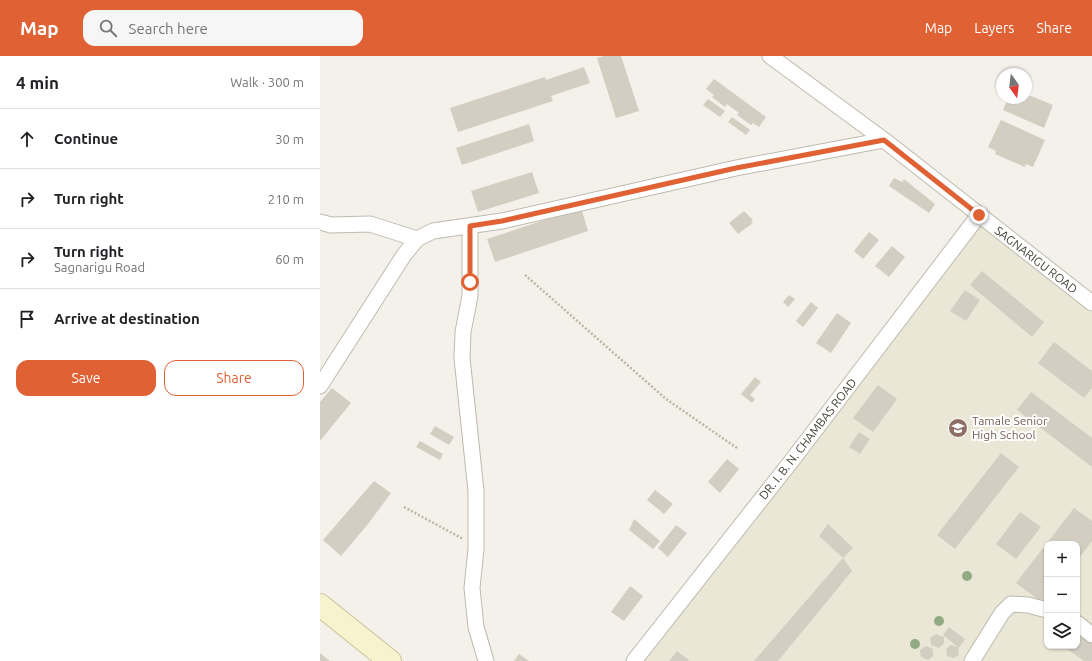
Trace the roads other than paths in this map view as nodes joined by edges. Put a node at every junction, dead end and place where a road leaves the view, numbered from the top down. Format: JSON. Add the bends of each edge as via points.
{"nodes":[{"id":1,"x":770,"y":56,"type":"edge"},
{"id":2,"x":884,"y":140,"type":"junction"},
{"id":3,"x":979,"y":215,"type":"junction"},
{"id":4,"x":320,"y":222,"type":"edge"},
{"id":5,"x":470,"y":226,"type":"junction"},
{"id":6,"x":417,"y":239,"type":"junction"},
{"id":7,"x":1092,"y":303,"type":"edge"},
{"id":8,"x":320,"y":386,"type":"edge"},
{"id":9,"x":320,"y":605,"type":"edge"},
{"id":10,"x":1044,"y":609,"type":"edge"},
{"id":11,"x":1080,"y":625,"type":"edge"},
{"id":12,"x":1092,"y":635,"type":"edge"},
{"id":13,"x":390,"y":661,"type":"edge"},
{"id":14,"x":486,"y":661,"type":"edge"},
{"id":15,"x":634,"y":661,"type":"edge"},
{"id":16,"x":972,"y":661,"type":"edge"}],
"edges":[{"from":1,"to":2,"type":"street","name":"SAGNARIGU ROAD"},
{"from":2,"to":3,"type":"street","name":"SAGNARIGU ROAD"},
{"from":2,"to":5,"type":"street","via":[[736,168]]},
{"from":3,"to":7,"type":"street","name":"SAGNARIGU ROAD"},
{"from":3,"to":15,"type":"street","name":"DR. I. B. N. CHAMBAS ROAD","via":[[793,459]]},
{"from":4,"to":6,"type":"street","via":[[331,225],[370,224]]},
{"from":5,"to":6,"type":"street","via":[[433,231]]},
{"from":5,"to":14,"type":"street","via":[[470,296],[462,358],[476,491],[476,549],[472,588],[476,627]]},
{"from":6,"to":8,"type":"street","via":[[388,278]]},
{"from":9,"to":13,"type":"street"},
{"from":10,"to":16,"type":"street","via":[[1011,604],[1002,613]]},
{"from":11,"to":12,"type":"street"}]}
